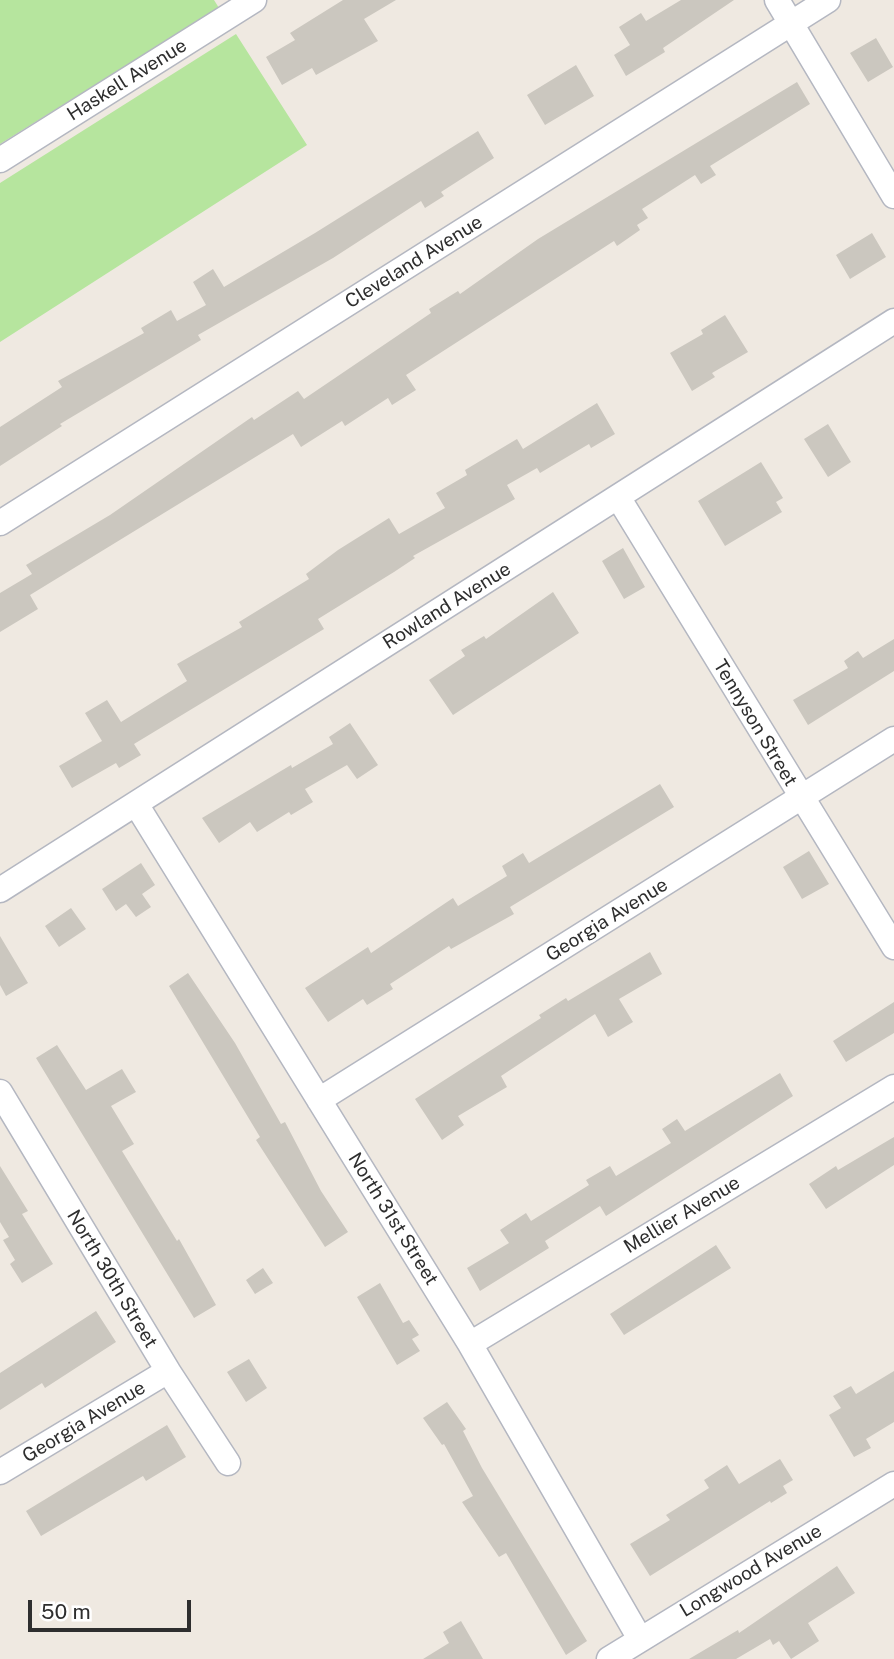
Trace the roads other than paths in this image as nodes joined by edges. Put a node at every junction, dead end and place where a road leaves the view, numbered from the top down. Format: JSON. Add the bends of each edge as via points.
{"nodes":[{"id":1,"x":254,"y":0,"type":"edge"},
{"id":2,"x":777,"y":0,"type":"edge"},
{"id":3,"x":828,"y":0,"type":"edge"},
{"id":4,"x":791,"y":23,"type":"junction"},
{"id":5,"x":0,"y":160,"type":"edge"},
{"id":6,"x":894,"y":195,"type":"edge"},
{"id":7,"x":894,"y":321,"type":"edge"},
{"id":8,"x":618,"y":497,"type":"junction"},
{"id":9,"x":0,"y":523,"type":"edge"},
{"id":10,"x":894,"y":740,"type":"edge"},
{"id":11,"x":801,"y":798,"type":"junction"},
{"id":12,"x":136,"y":804,"type":"junction"},
{"id":13,"x":0,"y":890,"type":"edge"},
{"id":14,"x":894,"y":947,"type":"edge"},
{"id":15,"x":894,"y":1087,"type":"edge"},
{"id":16,"x":0,"y":1093,"type":"edge"},
{"id":17,"x":319,"y":1100,"type":"junction"},
{"id":18,"x":470,"y":1344,"type":"junction"},
{"id":19,"x":168,"y":1371,"type":"junction"},
{"id":20,"x":228,"y":1462,"type":"dead end"},
{"id":21,"x":0,"y":1472,"type":"edge"},
{"id":22,"x":894,"y":1483,"type":"edge"},
{"id":23,"x":639,"y":1639,"type":"junction"},
{"id":24,"x":609,"y":1659,"type":"edge"}],
"edges":[{"from":1,"to":5,"type":"street","name":"Haskell Avenue"},
{"from":2,"to":4,"type":"street"},
{"from":3,"to":4,"type":"street","name":"Cleveland Avenue"},
{"from":4,"to":6,"type":"street"},
{"from":4,"to":9,"type":"street","name":"Cleveland Avenue"},
{"from":7,"to":8,"type":"street","name":"Rowland Avenue"},
{"from":8,"to":11,"type":"street","name":"Tennyson Street"},
{"from":8,"to":12,"type":"street","name":"Rowland Avenue"},
{"from":10,"to":11,"type":"street","name":"Georgia Avenue"},
{"from":11,"to":14,"type":"street","name":"Tennyson Street"},
{"from":11,"to":17,"type":"street","name":"Georgia Avenue"},
{"from":12,"to":13,"type":"street","name":"Rowland Avenue"},
{"from":12,"to":17,"type":"street","name":"North 31st Street"},
{"from":15,"to":18,"type":"street","name":"Mellier Avenue"},
{"from":16,"to":19,"type":"street","name":"North 30th Street"},
{"from":17,"to":18,"type":"street","name":"North 31st Street"},
{"from":18,"to":23,"type":"street","name":"North 31st Street"},
{"from":19,"to":20,"type":"street","name":"North 30th Street"},
{"from":19,"to":21,"type":"street","name":"Georgia Avenue"},
{"from":22,"to":23,"type":"street","name":"Longwood Avenue"},
{"from":23,"to":24,"type":"street","name":"Longwood Avenue"}]}
